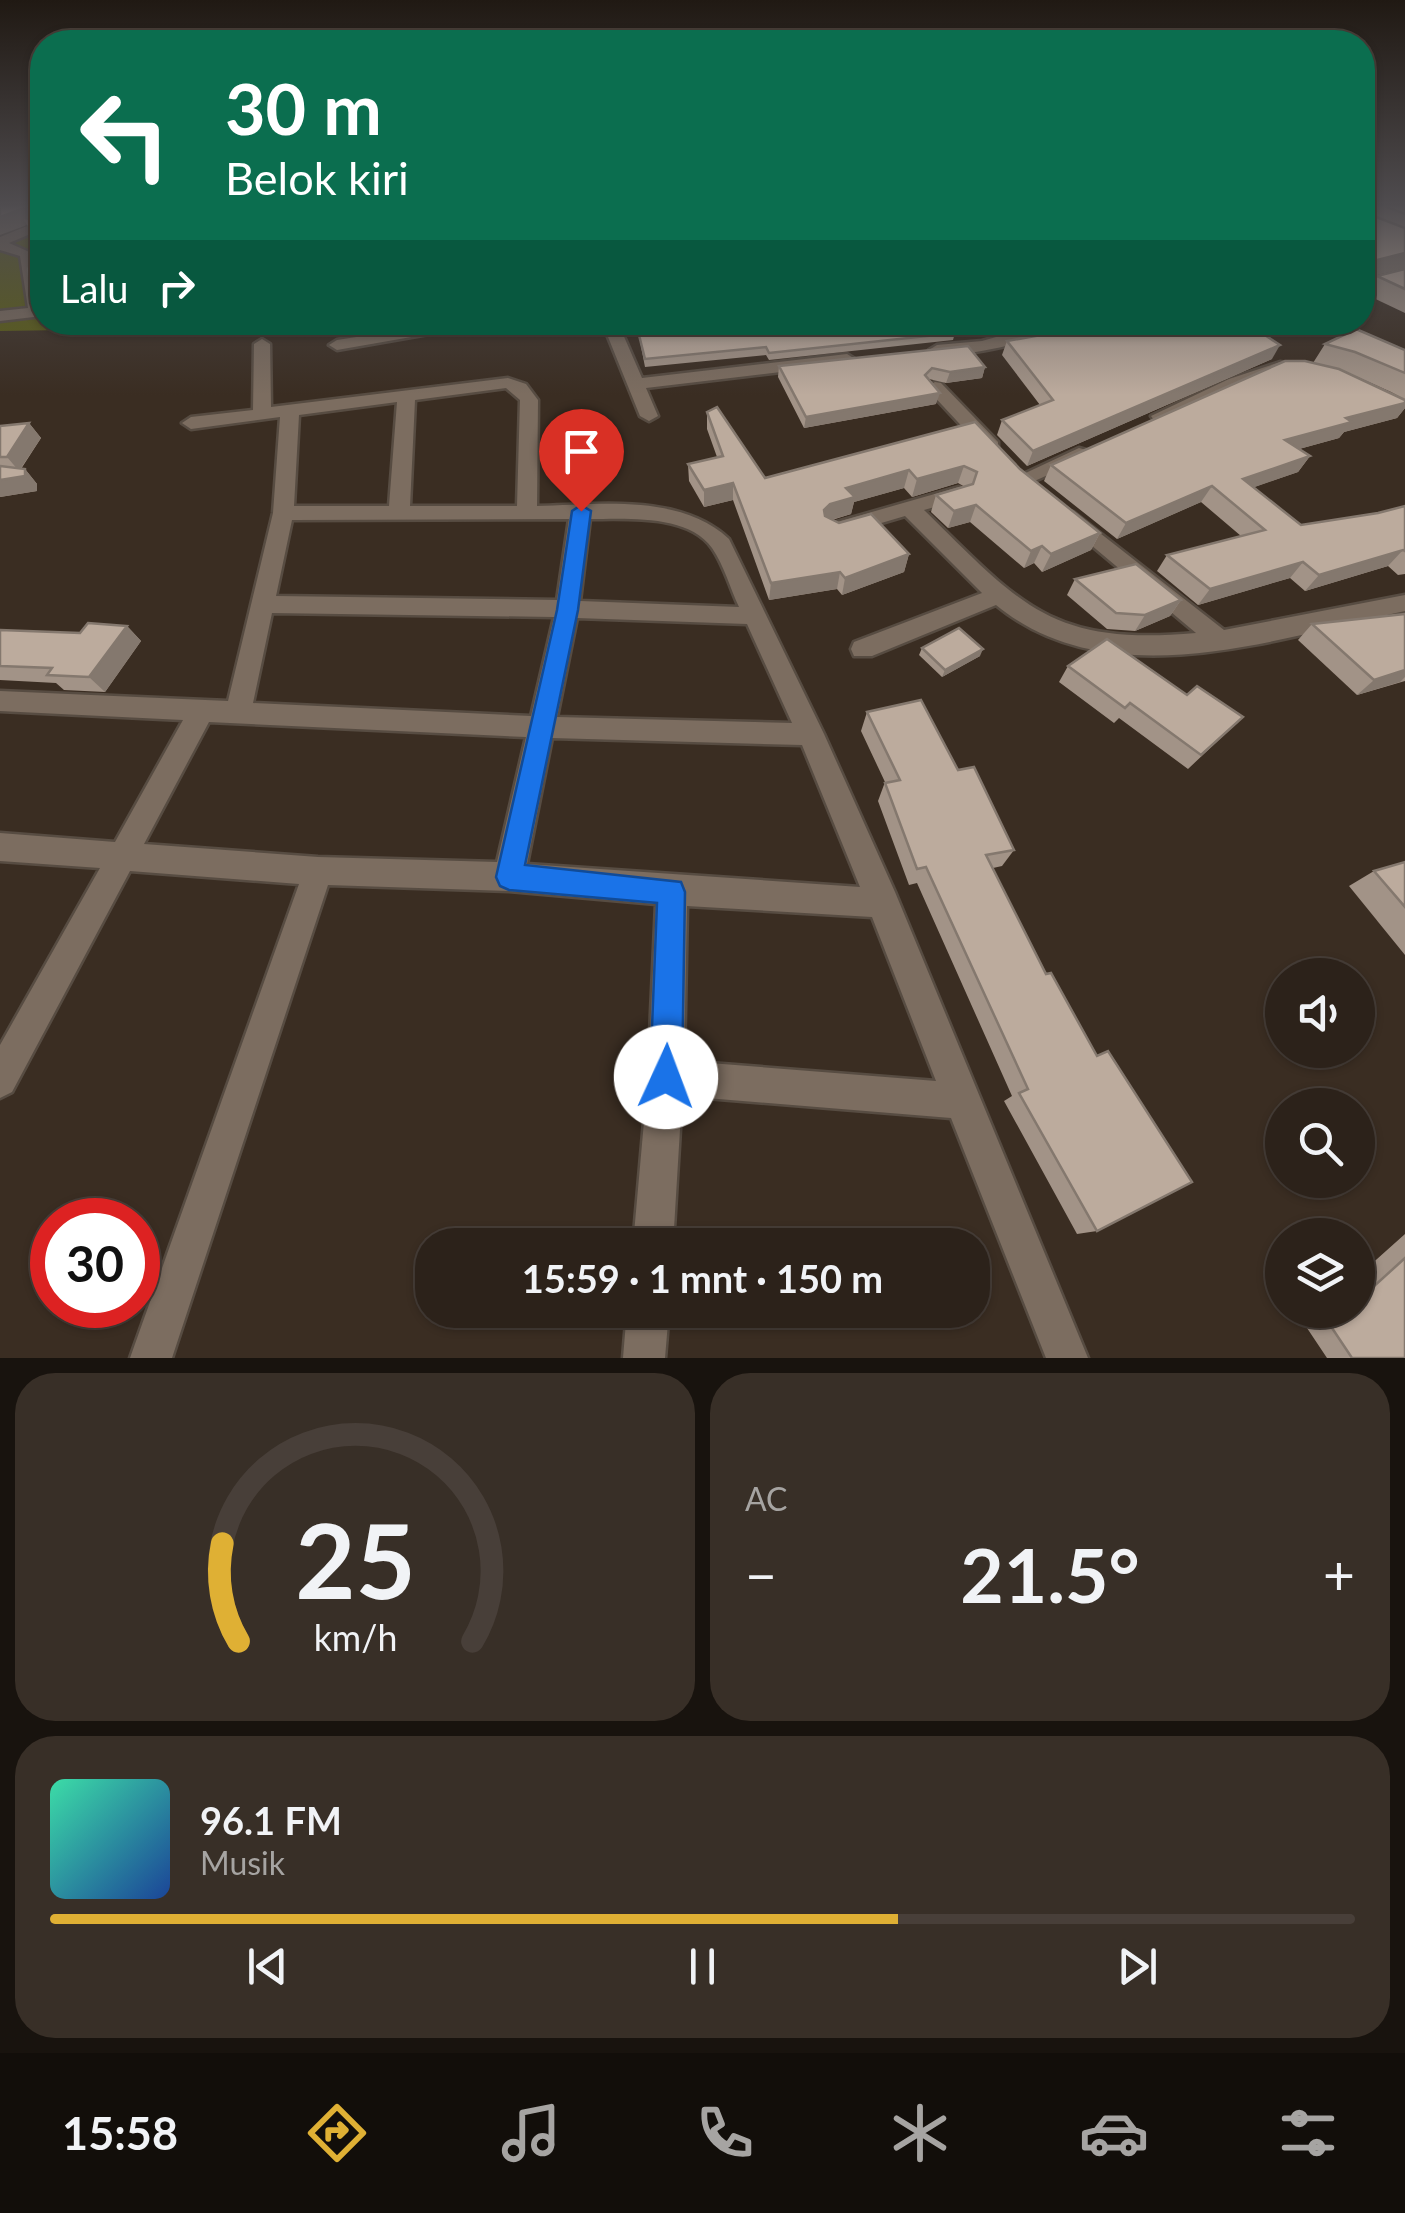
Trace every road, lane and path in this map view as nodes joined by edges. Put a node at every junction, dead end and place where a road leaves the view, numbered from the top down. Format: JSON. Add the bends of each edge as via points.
{"nodes":[{"id":1,"x":1405,"y":274,"type":"edge"},
{"id":2,"x":1375,"y":283,"type":"edge"},
{"id":3,"x":30,"y":313,"type":"edge"},
{"id":4,"x":0,"y":316,"type":"edge"},
{"id":5,"x":256,"y":335,"type":"edge"},
{"id":6,"x":402,"y":335,"type":"edge"},
{"id":7,"x":615,"y":335,"type":"edge"},
{"id":8,"x":1003,"y":335,"type":"edge"},
{"id":9,"x":337,"y":345,"type":"dead end"},
{"id":10,"x":910,"y":353,"type":"edge"},
{"id":11,"x":872,"y":356,"type":"edge"},
{"id":12,"x":1295,"y":365,"type":"edge"},
{"id":13,"x":634,"y":384,"type":"junction"},
{"id":14,"x":934,"y":387,"type":"edge"},
{"id":15,"x":406,"y":394,"type":"junction"},
{"id":16,"x":290,"y":410,"type":"junction"},
{"id":17,"x":262,"y":414,"type":"junction"},
{"id":18,"x":649,"y":416,"type":"dead end"},
{"id":19,"x":191,"y":423,"type":"dead end"},
{"id":20,"x":1146,"y":423,"type":"edge"},
{"id":21,"x":1094,"y":447,"type":"edge"},
{"id":22,"x":1039,"y":492,"type":"junction"},
{"id":23,"x":959,"y":493,"type":"edge"},
{"id":24,"x":910,"y":508,"type":"junction"},
{"id":25,"x":581,"y":511,"type":"junction"},
{"id":26,"x":399,"y":512,"type":"junction"},
{"id":27,"x":283,"y":513,"type":"junction"},
{"id":28,"x":527,"y":513,"type":"junction"},
{"id":29,"x":835,"y":530,"type":"edge"},
{"id":30,"x":999,"y":596,"type":"junction"},
{"id":31,"x":1405,"y":603,"type":"edge"},
{"id":32,"x":263,"y":604,"type":"junction"},
{"id":33,"x":568,"y":610,"type":"junction"},
{"id":34,"x":756,"y":616,"type":"junction"},
{"id":35,"x":1220,"y":640,"type":"junction"},
{"id":36,"x":863,"y":649,"type":"dead end"},
{"id":37,"x":0,"y":701,"type":"edge"},
{"id":38,"x":201,"y":712,"type":"junction"},
{"id":39,"x":238,"y":714,"type":"junction"},
{"id":40,"x":540,"y":727,"type":"junction"},
{"id":41,"x":811,"y":734,"type":"junction"},
{"id":42,"x":0,"y":847,"type":"edge"},
{"id":43,"x":126,"y":854,"type":"junction"},
{"id":44,"x":318,"y":871,"type":"junction"},
{"id":45,"x":509,"y":877,"type":"junction"},
{"id":46,"x":672,"y":892,"type":"junction"},
{"id":47,"x":884,"y":903,"type":"junction"},
{"id":48,"x":13,"y":1034,"type":"edge"},
{"id":49,"x":666,"y":1077,"type":"junction"},
{"id":50,"x":0,"y":1080,"type":"edge"},
{"id":51,"x":963,"y":1100,"type":"junction"},
{"id":52,"x":654,"y":1228,"type":"edge"},
{"id":53,"x":646,"y":1328,"type":"edge"},
{"id":54,"x":151,"y":1358,"type":"edge"},
{"id":55,"x":644,"y":1358,"type":"edge"},
{"id":56,"x":1068,"y":1358,"type":"edge"}],
"edges":[{"from":1,"to":2,"type":"street"},
{"from":3,"to":4,"type":"street"},
{"from":5,"to":17,"type":"street"},
{"from":6,"to":9,"type":"street"},
{"from":7,"to":13,"type":"street"},
{"from":8,"to":10,"type":"street"},
{"from":11,"to":13,"type":"street"},
{"from":12,"to":20,"type":"street","via":[[1270,368]]},
{"from":13,"to":18,"type":"street"},
{"from":14,"to":22,"type":"street"},
{"from":15,"to":16,"type":"street"},
{"from":15,"to":26,"type":"street"},
{"from":15,"to":28,"type":"street","via":[[487,383],[520,388],[528,400]]},
{"from":16,"to":17,"type":"street"},
{"from":16,"to":27,"type":"street"},
{"from":17,"to":19,"type":"street"},
{"from":21,"to":22,"type":"street"},
{"from":22,"to":35,"type":"street"},
{"from":23,"to":24,"type":"street"},
{"from":24,"to":29,"type":"street"},
{"from":24,"to":30,"type":"street"},
{"from":25,"to":28,"type":"street"},
{"from":25,"to":33,"type":"street"},
{"from":25,"to":34,"type":"street","via":[[688,520],[709,530]]},
{"from":26,"to":27,"type":"street"},
{"from":26,"to":28,"type":"street"},
{"from":27,"to":32,"type":"street"},
{"from":30,"to":35,"type":"street","via":[[1031,620],[1094,642],[1170,646]]},
{"from":30,"to":36,"type":"street"},
{"from":31,"to":35,"type":"street"},
{"from":32,"to":33,"type":"street"},
{"from":32,"to":39,"type":"street"},
{"from":33,"to":34,"type":"street"},
{"from":33,"to":40,"type":"street"},
{"from":34,"to":41,"type":"street"},
{"from":37,"to":38,"type":"street"},
{"from":38,"to":39,"type":"street"},
{"from":38,"to":43,"type":"street"},
{"from":39,"to":40,"type":"street"},
{"from":40,"to":41,"type":"street"},
{"from":40,"to":45,"type":"street"},
{"from":41,"to":47,"type":"street"},
{"from":42,"to":43,"type":"street"},
{"from":43,"to":44,"type":"street"},
{"from":43,"to":48,"type":"street"},
{"from":44,"to":45,"type":"street"},
{"from":44,"to":54,"type":"street"},
{"from":45,"to":46,"type":"street"},
{"from":46,"to":47,"type":"street"},
{"from":46,"to":49,"type":"street"},
{"from":47,"to":51,"type":"street"},
{"from":48,"to":50,"type":"street"},
{"from":49,"to":51,"type":"street"},
{"from":49,"to":52,"type":"street"},
{"from":51,"to":56,"type":"street"},
{"from":53,"to":55,"type":"street"}]}
